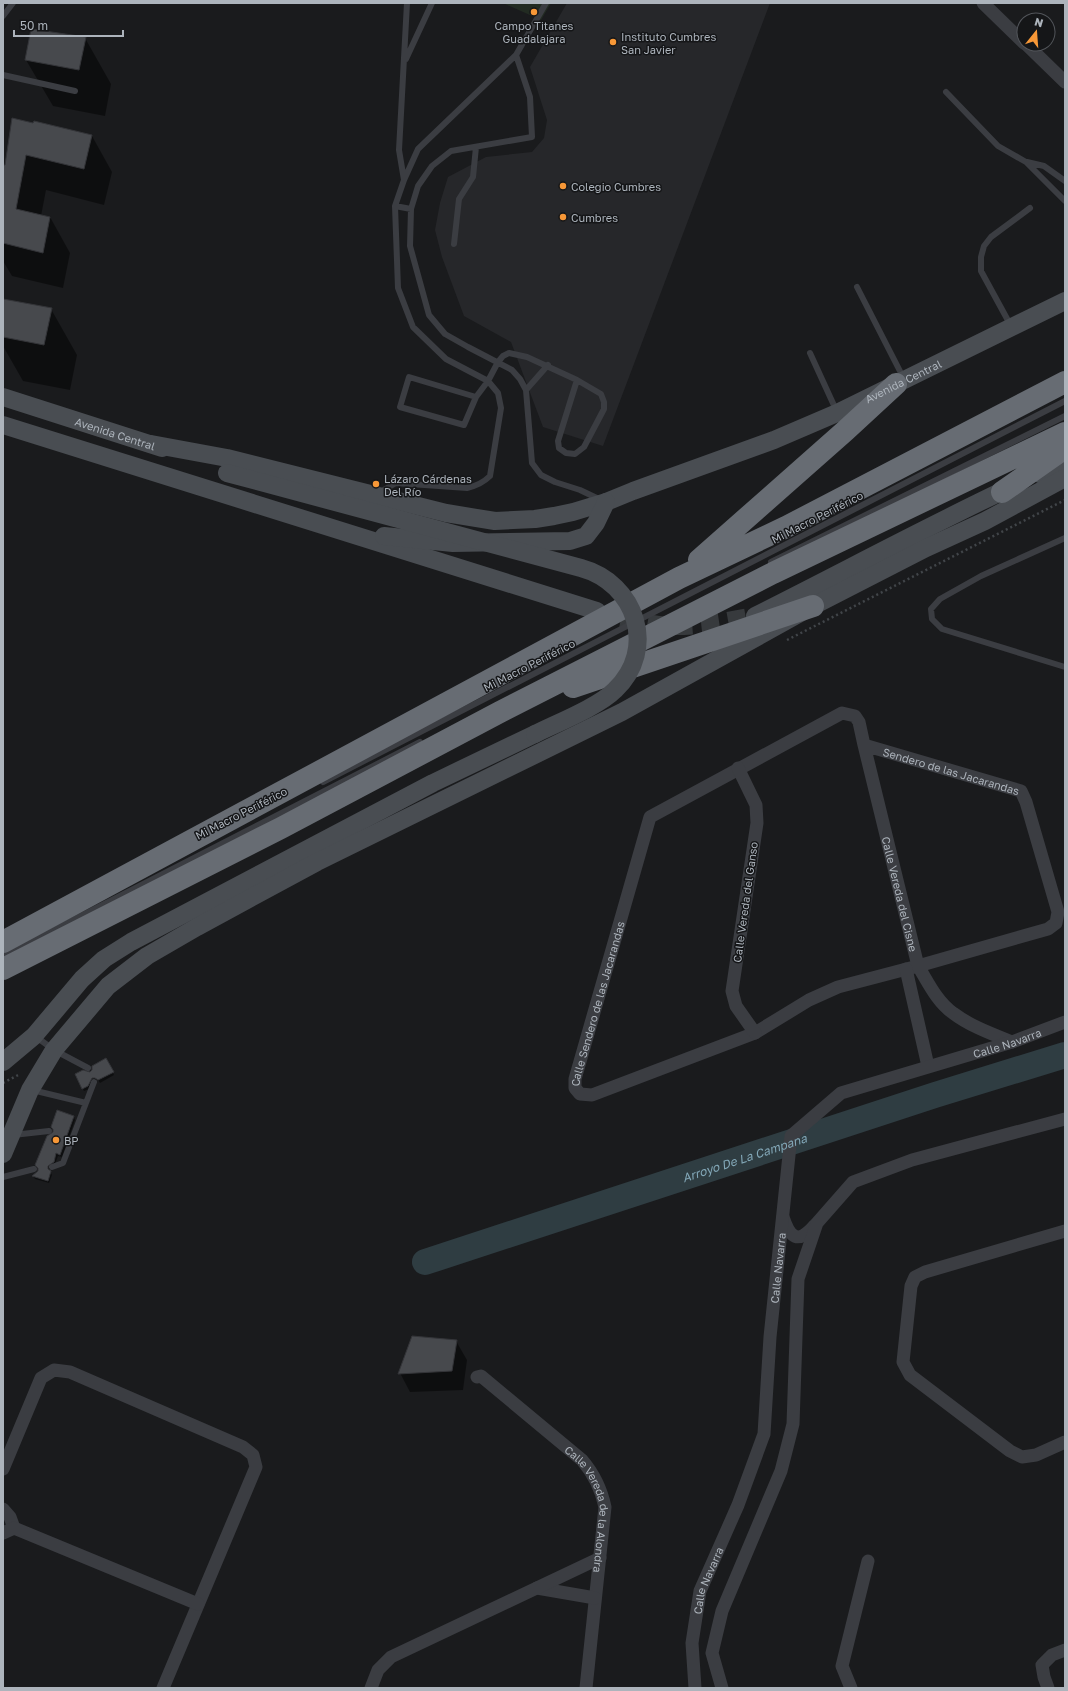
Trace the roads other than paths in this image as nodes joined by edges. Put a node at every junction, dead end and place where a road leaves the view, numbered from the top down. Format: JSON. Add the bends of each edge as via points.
{"nodes":[{"id":1,"x":13,"y":3,"type":"edge"},
{"id":2,"x":407,"y":3,"type":"edge"},
{"id":3,"x":432,"y":3,"type":"edge"},
{"id":4,"x":546,"y":3,"type":"edge"},
{"id":5,"x":983,"y":3,"type":"edge"},
{"id":6,"x":3,"y":16,"type":"edge"},
{"id":7,"x":1016,"y":34,"type":"edge"},
{"id":8,"x":1034,"y":52,"type":"edge"},
{"id":9,"x":516,"y":55,"type":"junction"},
{"id":10,"x":404,"y":63,"type":"junction"},
{"id":11,"x":3,"y":75,"type":"edge"},
{"id":12,"x":1065,"y":82,"type":"edge"},
{"id":13,"x":75,"y":91,"type":"dead end"},
{"id":14,"x":946,"y":92,"type":"dead end"},
{"id":15,"x":476,"y":147,"type":"junction"},
{"id":16,"x":1026,"y":162,"type":"junction"},
{"id":17,"x":404,"y":180,"type":"junction"},
{"id":18,"x":1065,"y":181,"type":"edge"},
{"id":19,"x":1065,"y":201,"type":"edge"},
{"id":20,"x":395,"y":206,"type":"junction"},
{"id":21,"x":1030,"y":208,"type":"dead end"},
{"id":22,"x":411,"y":209,"type":"junction"},
{"id":23,"x":454,"y":244,"type":"dead end"},
{"id":24,"x":857,"y":287,"type":"dead end"},
{"id":25,"x":1065,"y":301,"type":"edge"},
{"id":26,"x":1012,"y":328,"type":"junction"},
{"id":27,"x":810,"y":353,"type":"dead end"},
{"id":28,"x":498,"y":362,"type":"junction"},
{"id":29,"x":548,"y":366,"type":"junction"},
{"id":30,"x":577,"y":380,"type":"junction"},
{"id":31,"x":488,"y":381,"type":"junction"},
{"id":32,"x":900,"y":382,"type":"junction"},
{"id":33,"x":1065,"y":382,"type":"edge"},
{"id":34,"x":526,"y":390,"type":"junction"},
{"id":35,"x":476,"y":397,"type":"junction"},
{"id":36,"x":3,"y":398,"type":"edge"},
{"id":37,"x":1065,"y":401,"type":"edge"},
{"id":38,"x":1065,"y":416,"type":"edge"},
{"id":39,"x":841,"y":422,"type":"junction"},
{"id":40,"x":3,"y":425,"type":"edge"},
{"id":41,"x":1065,"y":433,"type":"edge"},
{"id":42,"x":151,"y":444,"type":"junction"},
{"id":43,"x":1065,"y":448,"type":"edge"},
{"id":44,"x":1065,"y":462,"type":"edge"},
{"id":45,"x":1065,"y":478,"type":"edge"},
{"id":46,"x":1002,"y":492,"type":"junction"},
{"id":47,"x":372,"y":496,"type":"junction"},
{"id":48,"x":606,"y":502,"type":"junction"},
{"id":49,"x":345,"y":532,"type":"junction"},
{"id":50,"x":1065,"y":538,"type":"edge"},
{"id":51,"x":764,"y":566,"type":"dead end"},
{"id":52,"x":679,"y":578,"type":"junction"},
{"id":53,"x":813,"y":606,"type":"junction"},
{"id":54,"x":597,"y":611,"type":"dead end"},
{"id":55,"x":755,"y":616,"type":"tunnel mouth"},
{"id":56,"x":643,"y":628,"type":"dead end"},
{"id":57,"x":629,"y":635,"type":"dead end"},
{"id":58,"x":1065,"y":667,"type":"edge"},
{"id":59,"x":500,"y":712,"type":"junction"},
{"id":60,"x":842,"y":713,"type":"joint"},
{"id":61,"x":423,"y":741,"type":"dead end"},
{"id":62,"x":864,"y":746,"type":"junction"},
{"id":63,"x":738,"y":768,"type":"junction"},
{"id":64,"x":315,"y":786,"type":"dead end"},
{"id":65,"x":78,"y":909,"type":"dead end"},
{"id":66,"x":3,"y":942,"type":"edge"},
{"id":67,"x":3,"y":949,"type":"edge"},
{"id":68,"x":3,"y":956,"type":"edge"},
{"id":69,"x":912,"y":967,"type":"junction"},
{"id":70,"x":3,"y":969,"type":"edge"},
{"id":71,"x":1065,"y":1022,"type":"edge"},
{"id":72,"x":755,"y":1033,"type":"junction"},
{"id":73,"x":34,"y":1036,"type":"junction"},
{"id":74,"x":1012,"y":1042,"type":"junction"},
{"id":75,"x":54,"y":1050,"type":"junction"},
{"id":76,"x":3,"y":1062,"type":"edge"},
{"id":77,"x":928,"y":1066,"type":"junction"},
{"id":78,"x":88,"y":1068,"type":"dead end"},
{"id":79,"x":94,"y":1082,"type":"dead end"},
{"id":80,"x":30,"y":1090,"type":"junction"},
{"id":81,"x":86,"y":1104,"type":"junction"},
{"id":82,"x":1065,"y":1119,"type":"edge"},
{"id":83,"x":77,"y":1128,"type":"junction"},
{"id":84,"x":69,"y":1130,"type":"dead end"},
{"id":85,"x":49,"y":1131,"type":"dead end"},
{"id":86,"x":10,"y":1136,"type":"junction"},
{"id":87,"x":3,"y":1154,"type":"edge"},
{"id":88,"x":52,"y":1167,"type":"dead end"},
{"id":89,"x":34,"y":1169,"type":"dead end"},
{"id":90,"x":3,"y":1177,"type":"edge"},
{"id":91,"x":782,"y":1215,"type":"junction"},
{"id":92,"x":817,"y":1223,"type":"junction"},
{"id":93,"x":1065,"y":1231,"type":"edge"},
{"id":94,"x":477,"y":1377,"type":"dead end"},
{"id":95,"x":1065,"y":1442,"type":"edge"},
{"id":96,"x":3,"y":1468,"type":"edge"},
{"id":97,"x":3,"y":1509,"type":"edge"},
{"id":98,"x":8,"y":1530,"type":"edge"},
{"id":99,"x":600,"y":1558,"type":"junction"},
{"id":100,"x":868,"y":1560,"type":"dead end"},
{"id":101,"x":537,"y":1588,"type":"junction"},
{"id":102,"x":595,"y":1598,"type":"junction"},
{"id":103,"x":198,"y":1604,"type":"junction"},
{"id":104,"x":1065,"y":1650,"type":"edge"},
{"id":105,"x":163,"y":1688,"type":"edge"},
{"id":106,"x":371,"y":1688,"type":"edge"},
{"id":107,"x":586,"y":1688,"type":"edge"},
{"id":108,"x":695,"y":1688,"type":"edge"},
{"id":109,"x":722,"y":1688,"type":"edge"},
{"id":110,"x":851,"y":1688,"type":"edge"},
{"id":111,"x":1048,"y":1688,"type":"edge"}],
"edges":[{"from":1,"to":6,"type":"lane"},
{"from":2,"to":10,"type":"lane"},
{"from":3,"to":10,"type":"lane"},
{"from":4,"to":9,"type":"lane"},
{"from":5,"to":7,"type":"street"},
{"from":8,"to":12,"type":"street"},
{"from":9,"to":15,"type":"lane","via":[[530,97],[532,137]]},
{"from":9,"to":17,"type":"lane","via":[[418,149]]},
{"from":10,"to":17,"type":"lane","via":[[399,150]]},
{"from":11,"to":13,"type":"lane"},
{"from":14,"to":16,"type":"lane","via":[[998,146]]},
{"from":15,"to":22,"type":"lane","via":[[451,152],[432,166],[418,186]]},
{"from":15,"to":23,"type":"lane","via":[[473,177],[459,199]]},
{"from":16,"to":18,"type":"lane","via":[[1044,166]]},
{"from":16,"to":19,"type":"lane"},
{"from":17,"to":20,"type":"lane"},
{"from":20,"to":22,"type":"lane"},
{"from":20,"to":31,"type":"lane","via":[[398,288],[413,327],[446,359]]},
{"from":21,"to":26,"type":"lane","via":[[991,237],[984,246],[981,257],[981,271]]},
{"from":22,"to":28,"type":"lane","via":[[410,246],[428,315],[445,334]]},
{"from":24,"to":32,"type":"lane"},
{"from":25,"to":26,"type":"main road","name":"Avenida Central"},
{"from":26,"to":32,"type":"main road","name":"Avenida Central"},
{"from":27,"to":39,"type":"lane"},
{"from":28,"to":29,"type":"lane","via":[[509,353]]},
{"from":28,"to":31,"type":"lane"},
{"from":28,"to":34,"type":"lane","via":[[512,370]]},
{"from":29,"to":30,"type":"lane"},
{"from":29,"to":34,"type":"lane"},
{"from":30,"to":30,"type":"lane","via":[[558,441],[559,448],[566,453],[575,454],[584,447],[604,409],[601,394]]},
{"from":31,"to":35,"type":"lane"},
{"from":31,"to":47,"type":"lane","via":[[498,393],[501,408],[490,476],[476,486],[467,488],[396,483]]},
{"from":32,"to":39,"type":"highway"},
{"from":33,"to":52,"type":"highway","via":[[786,528]]},
{"from":34,"to":48,"type":"lane","via":[[532,463],[541,475]]},
{"from":35,"to":35,"type":"lane","via":[[464,425],[400,407],[409,378]]},
{"from":36,"to":42,"type":"main road","name":"Avenida Central"},
{"from":37,"to":64,"type":"lane","name":"Mi Macro Periférico"},
{"from":38,"to":51,"type":"lane","name":"Mi Macro Periférico"},
{"from":39,"to":48,"type":"main road","via":[[774,440]]},
{"from":39,"to":52,"type":"highway"},
{"from":40,"to":49,"type":"main road"},
{"from":41,"to":59,"type":"highway","via":[[772,573]]},
{"from":42,"to":47,"type":"main road","via":[[227,458]]},
{"from":42,"to":73,"type":"main road","name":"Avenida Central","bridge":true,"via":[[227,473],[592,571],[612,584],[628,602],[635,620],[636,649],[631,668],[620,685],[605,698],[433,783],[131,942],[104,959],[82,979]]},
{"from":43,"to":46,"type":"highway"},
{"from":44,"to":46,"type":"main road"},
{"from":45,"to":53,"type":"main road"},
{"from":46,"to":55,"type":"main road","via":[[882,550]]},
{"from":47,"to":48,"type":"main road","via":[[439,512],[495,521],[554,516]]},
{"from":48,"to":49,"type":"main road","via":[[596,523],[586,536],[570,541],[453,543]]},
{"from":49,"to":54,"type":"main road"},
{"from":50,"to":58,"type":"lane","via":[[982,576],[940,599],[931,609],[932,620],[942,629]]},
{"from":52,"to":66,"type":"highway"},
{"from":53,"to":59,"type":"highway"},
{"from":53,"to":75,"type":"main road","via":[[622,712],[317,862],[147,956],[108,986]]},
{"from":56,"to":57,"type":"lane"},
{"from":59,"to":70,"type":"highway","via":[[282,828]]},
{"from":60,"to":62,"type":"street","name":"Calle Vereda del Cisne","via":[[855,716],[859,722]]},
{"from":60,"to":63,"type":"street","name":"Calle Sendero de las Jacarandas"},
{"from":61,"to":68,"type":"lane","name":"Mi Macro Periférico"},
{"from":62,"to":69,"type":"street","name":"Calle Vereda del Cisne"},
{"from":62,"to":69,"type":"street","name":"Sendero de las Jacarandas","via":[[1021,791],[1058,912],[1056,923],[1048,929]]},
{"from":63,"to":72,"type":"street","name":"Calle Vereda del Ganso","via":[[756,805],[757,823],[732,991],[736,1006]]},
{"from":63,"to":72,"type":"street","name":"Calle Sendero de las Jacarandas","via":[[650,817],[575,1079],[575,1088],[580,1094],[592,1095]]},
{"from":65,"to":67,"type":"lane"},
{"from":69,"to":72,"type":"street","name":"Calle Sendero de las Jacarandas","via":[[838,988],[809,1000]]},
{"from":69,"to":74,"type":"street","name":"Calle Vereda del Cisne","via":[[952,1013]]},
{"from":69,"to":77,"type":"street","name":"Calle Vereda del Cisne"},
{"from":71,"to":74,"type":"street","name":"Calle Navarra"},
{"from":73,"to":75,"type":"lane"},
{"from":73,"to":76,"type":"main road","name":"Avenida Central"},
{"from":74,"to":77,"type":"street","name":"Calle Navarra"},
{"from":75,"to":78,"type":"lane"},
{"from":75,"to":80,"type":"main road"},
{"from":77,"to":91,"type":"street","name":"Calle Navarra","via":[[841,1093],[791,1136]]},
{"from":79,"to":81,"type":"lane"},
{"from":80,"to":81,"type":"lane"},
{"from":80,"to":86,"type":"main road"},
{"from":81,"to":83,"type":"lane"},
{"from":82,"to":92,"type":"street","name":"Calle Navarra","via":[[912,1160],[853,1182]]},
{"from":83,"to":84,"type":"lane"},
{"from":83,"to":88,"type":"lane","via":[[63,1164]]},
{"from":85,"to":86,"type":"lane"},
{"from":86,"to":87,"type":"main road"},
{"from":89,"to":90,"type":"lane"},
{"from":91,"to":92,"type":"street","via":[[787,1229],[792,1235],[800,1237],[807,1235]]},
{"from":91,"to":108,"type":"street","name":"Calle Navarra","via":[[770,1336],[764,1434],[738,1505],[700,1591],[692,1643]]},
{"from":92,"to":109,"type":"street","name":"Calle Navarra","via":[[798,1279],[793,1424],[781,1471],[722,1611],[712,1653]]},
{"from":93,"to":95,"type":"street","via":[[915,1277],[911,1286],[903,1362],[910,1375],[1010,1451],[1022,1457],[1036,1455]]},
{"from":94,"to":99,"type":"street","name":"Calle Vereda de la Alondra","via":[[481,1376],[592,1471],[605,1507]]},
{"from":96,"to":103,"type":"street","via":[[41,1378],[54,1370],[70,1372],[243,1447],[253,1455],[256,1467]]},
{"from":97,"to":98,"type":"street","via":[[10,1517]]},
{"from":98,"to":103,"type":"street"},
{"from":99,"to":101,"type":"street"},
{"from":99,"to":102,"type":"street","name":"Calle Vereda de la Alondra"},
{"from":100,"to":110,"type":"street","via":[[842,1666]]},
{"from":101,"to":102,"type":"street"},
{"from":101,"to":106,"type":"street","via":[[391,1657],[378,1670]]},
{"from":102,"to":107,"type":"street","name":"Calle Vereda de la Alondra"},
{"from":103,"to":105,"type":"street"},
{"from":104,"to":111,"type":"street","via":[[1052,1655],[1042,1665]]}]}
